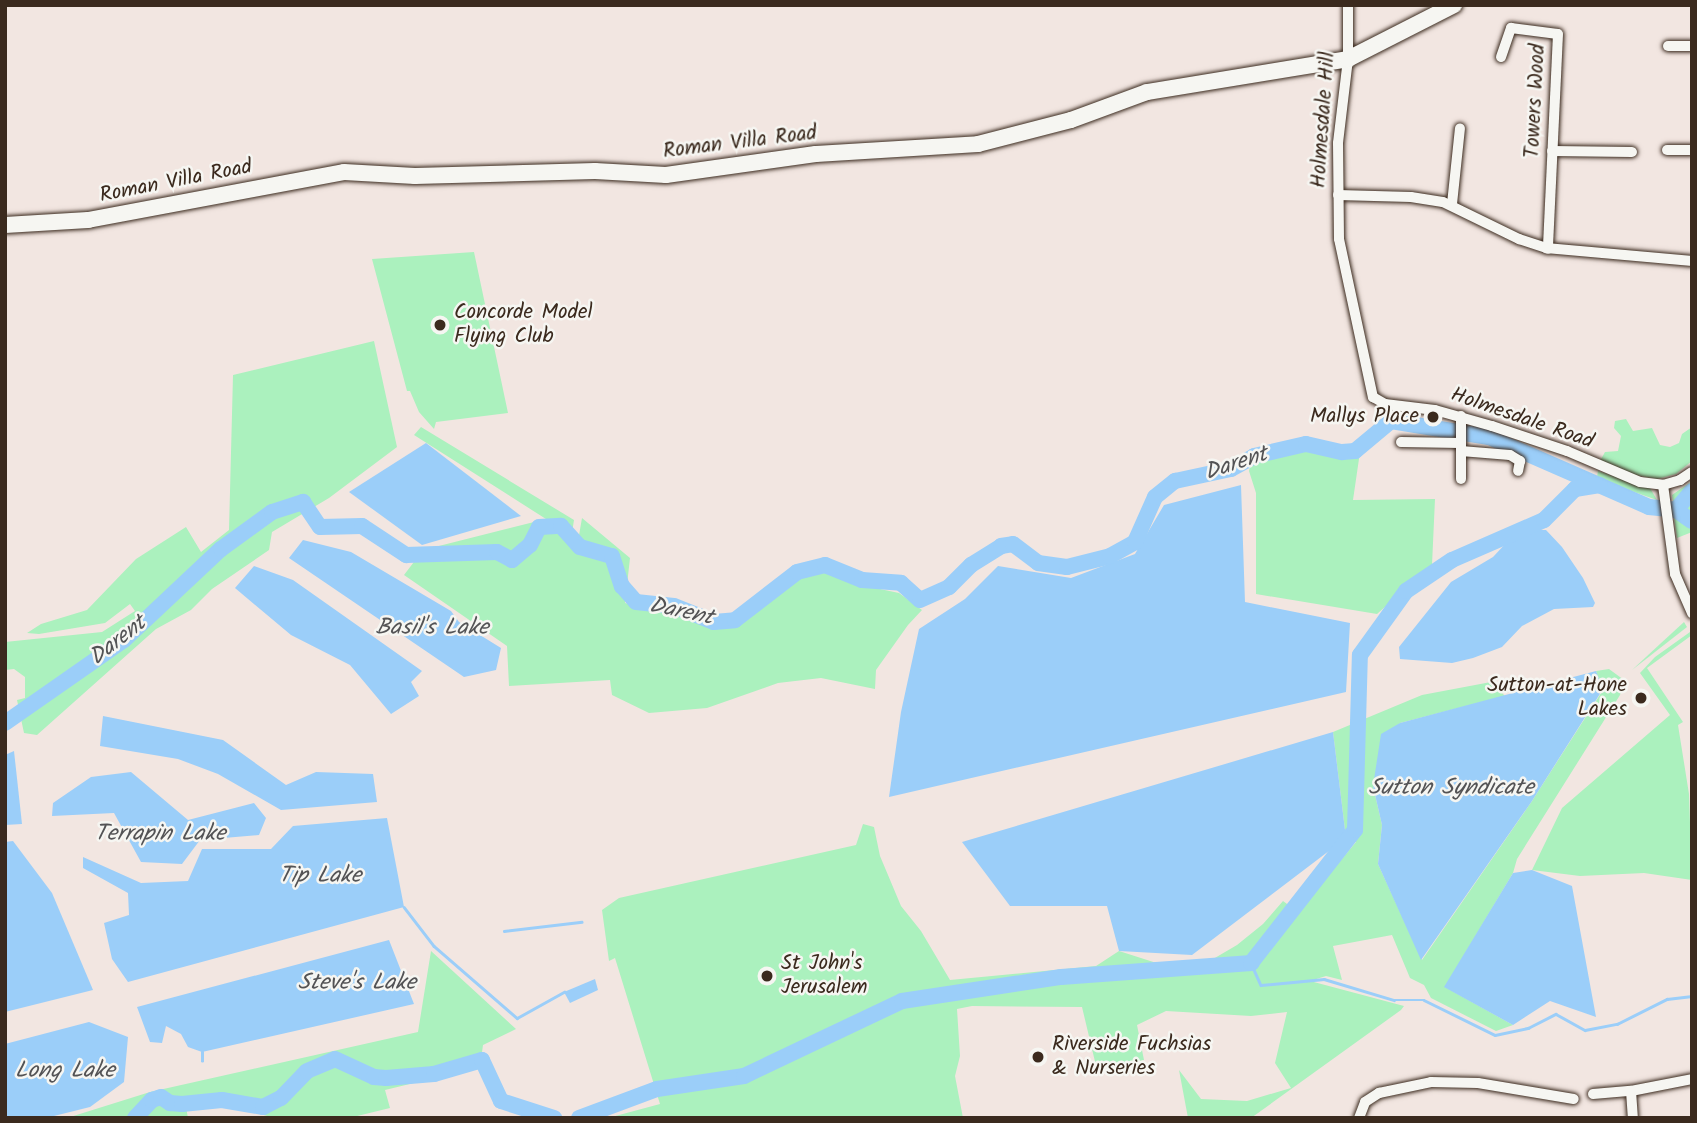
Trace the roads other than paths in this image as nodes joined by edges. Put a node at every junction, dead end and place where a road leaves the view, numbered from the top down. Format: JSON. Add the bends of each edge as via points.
{"nodes":[{"id":1,"x":1348,"y":5,"type":"edge"},
{"id":2,"x":1454,"y":5,"type":"edge"},
{"id":3,"x":1668,"y":46,"type":"dead end"},
{"id":4,"x":1692,"y":46,"type":"edge"},
{"id":5,"x":1501,"y":57,"type":"dead end"},
{"id":6,"x":1348,"y":59,"type":"junction"},
{"id":7,"x":1460,"y":128,"type":"dead end"},
{"id":8,"x":1667,"y":150,"type":"dead end"},
{"id":9,"x":1692,"y":150,"type":"edge"},
{"id":10,"x":1552,"y":151,"type":"junction"},
{"id":11,"x":1632,"y":152,"type":"dead end"},
{"id":12,"x":1338,"y":195,"type":"junction"},
{"id":13,"x":1452,"y":204,"type":"junction"},
{"id":14,"x":5,"y":225,"type":"edge"},
{"id":15,"x":1548,"y":249,"type":"junction"},
{"id":16,"x":1692,"y":261,"type":"edge"},
{"id":17,"x":1377,"y":400,"type":"joint"},
{"id":18,"x":1461,"y":419,"type":"junction"},
{"id":19,"x":1401,"y":442,"type":"dead end"},
{"id":20,"x":1460,"y":443,"type":"junction"},
{"id":21,"x":1518,"y":471,"type":"dead end"},
{"id":22,"x":1692,"y":472,"type":"edge"},
{"id":23,"x":1461,"y":479,"type":"dead end"},
{"id":24,"x":1664,"y":489,"type":"junction"},
{"id":25,"x":1692,"y":613,"type":"edge"},
{"id":26,"x":1692,"y":1079,"type":"edge"},
{"id":27,"x":1631,"y":1091,"type":"junction"},
{"id":28,"x":1592,"y":1094,"type":"dead end"},
{"id":29,"x":1574,"y":1099,"type":"dead end"},
{"id":30,"x":1359,"y":1118,"type":"edge"},
{"id":31,"x":1633,"y":1118,"type":"edge"}],
"edges":[{"from":1,"to":6,"type":"street","name":"Holmesdale Hill"},
{"from":2,"to":6,"type":"street","name":"Roman Villa Road"},
{"from":3,"to":4,"type":"street"},
{"from":5,"to":10,"type":"street","name":"Towers Wood","via":[[1511,28],[1558,34]]},
{"from":6,"to":12,"type":"street","name":"Holmesdale Hill","via":[[1338,143]]},
{"from":6,"to":14,"type":"street","name":"Roman Villa Road","via":[[1147,92],[1071,120],[978,144],[816,154],[666,175],[344,172],[89,220]]},
{"from":7,"to":13,"type":"street"},
{"from":8,"to":9,"type":"street"},
{"from":10,"to":11,"type":"street"},
{"from":10,"to":15,"type":"street","name":"Towers Wood"},
{"from":12,"to":13,"type":"street","via":[[1411,197]]},
{"from":12,"to":17,"type":"street","name":"Holmesdale Hill","via":[[1339,239],[1366,374]]},
{"from":13,"to":15,"type":"street"},
{"from":15,"to":16,"type":"street"},
{"from":17,"to":18,"type":"street","name":"Holmesdale Road"},
{"from":18,"to":20,"type":"street"},
{"from":18,"to":24,"type":"street","name":"Holmesdale Road","via":[[1567,451],[1625,478]]},
{"from":19,"to":20,"type":"street"},
{"from":20,"to":21,"type":"street","via":[[1510,455],[1520,461]]},
{"from":20,"to":23,"type":"street"},
{"from":22,"to":24,"type":"street"},
{"from":24,"to":25,"type":"street","via":[[1675,574]]},
{"from":26,"to":27,"type":"street"},
{"from":27,"to":28,"type":"street"},
{"from":27,"to":31,"type":"street"},
{"from":29,"to":30,"type":"street","via":[[1478,1083],[1430,1082],[1379,1093],[1366,1102]]}]}
